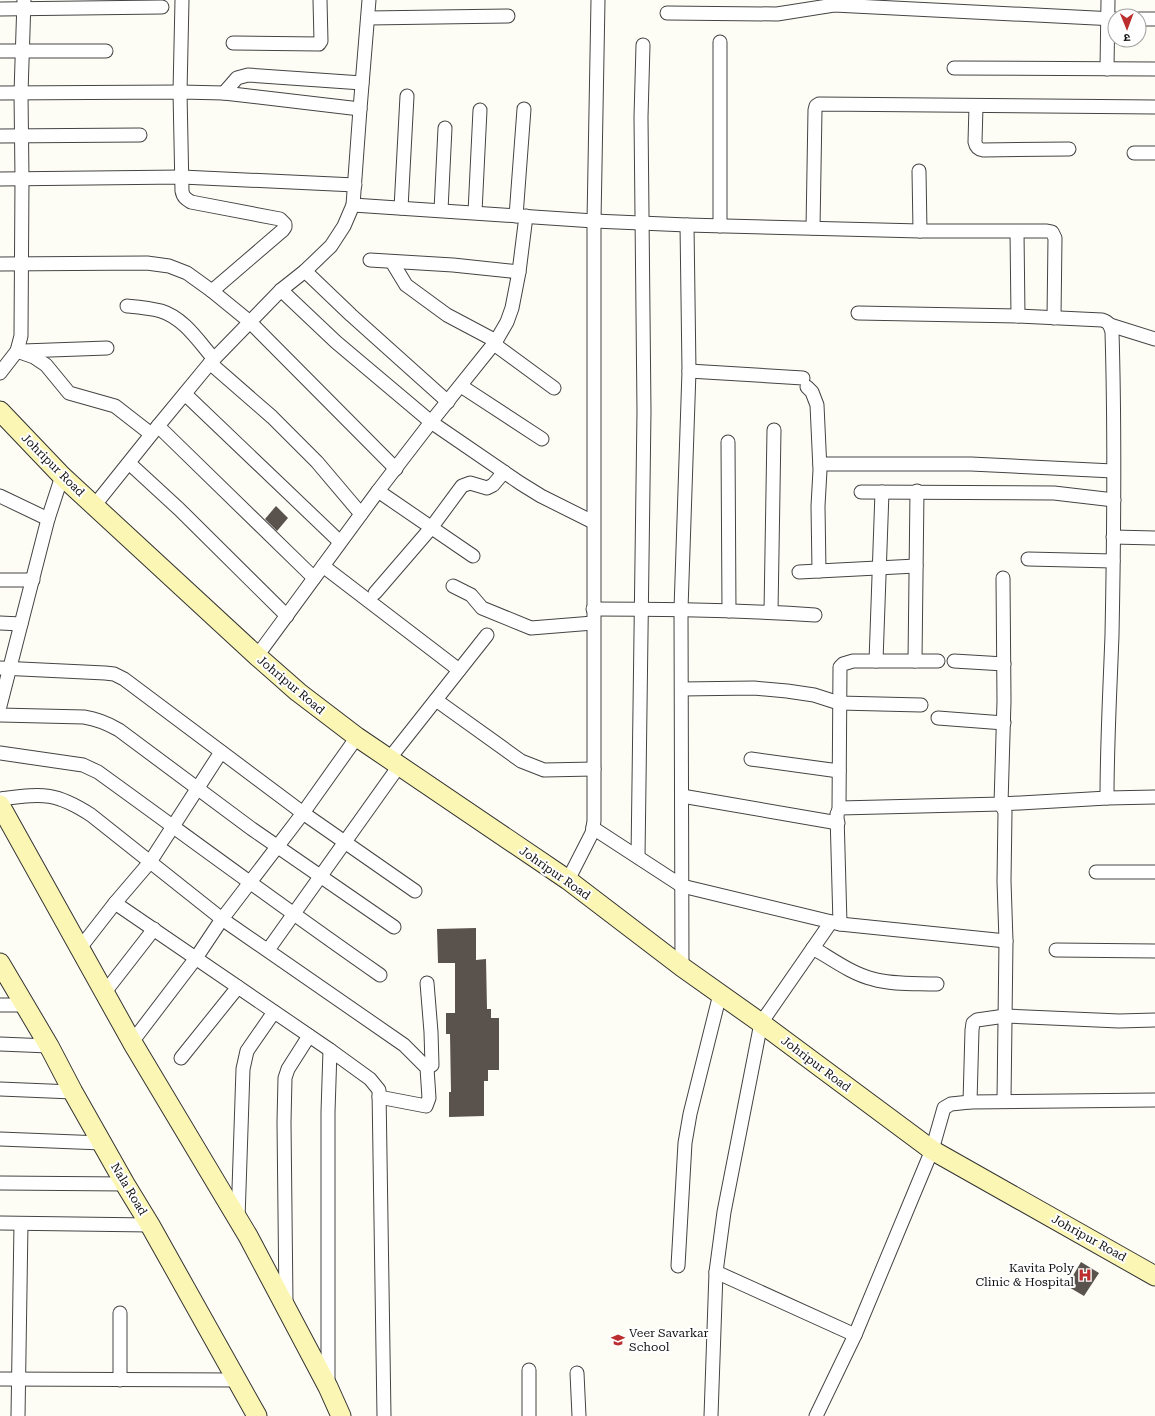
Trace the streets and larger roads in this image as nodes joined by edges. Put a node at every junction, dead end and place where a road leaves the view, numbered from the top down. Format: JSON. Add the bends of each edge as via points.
{"nodes":[{"id":1,"x":182,"y":0,"type":"edge"},
{"id":2,"x":320,"y":0,"type":"edge"},
{"id":3,"x":369,"y":0,"type":"edge"},
{"id":4,"x":598,"y":0,"type":"edge"},
{"id":5,"x":24,"y":4,"type":"edge"},
{"id":6,"x":162,"y":7,"type":"dead end"},
{"id":7,"x":0,"y":8,"type":"edge"},
{"id":8,"x":667,"y":13,"type":"dead end"},
{"id":9,"x":508,"y":16,"type":"dead end"},
{"id":10,"x":368,"y":18,"type":"junction"},
{"id":11,"x":1107,"y":19,"type":"edge"},
{"id":12,"x":720,"y":42,"type":"dead end"},
{"id":13,"x":233,"y":43,"type":"dead end"},
{"id":14,"x":643,"y":44,"type":"dead end"},
{"id":15,"x":1109,"y":48,"type":"edge"},
{"id":16,"x":0,"y":51,"type":"edge"},
{"id":17,"x":22,"y":51,"type":"junction"},
{"id":18,"x":106,"y":51,"type":"dead end"},
{"id":19,"x":954,"y":68,"type":"dead end"},
{"id":20,"x":1107,"y":69,"type":"junction"},
{"id":21,"x":1155,"y":69,"type":"edge"},
{"id":22,"x":362,"y":83,"type":"junction"},
{"id":23,"x":180,"y":92,"type":"junction"},
{"id":24,"x":0,"y":93,"type":"edge"},
{"id":25,"x":21,"y":93,"type":"junction"},
{"id":26,"x":224,"y":93,"type":"junction"},
{"id":27,"x":407,"y":96,"type":"dead end"},
{"id":28,"x":976,"y":106,"type":"junction"},
{"id":29,"x":1155,"y":107,"type":"edge"},
{"id":30,"x":360,"y":109,"type":"junction"},
{"id":31,"x":524,"y":109,"type":"dead end"},
{"id":32,"x":480,"y":110,"type":"dead end"},
{"id":33,"x":446,"y":128,"type":"dead end"},
{"id":34,"x":140,"y":135,"type":"dead end"},
{"id":35,"x":0,"y":136,"type":"edge"},
{"id":36,"x":22,"y":136,"type":"junction"},
{"id":37,"x":1069,"y":150,"type":"dead end"},
{"id":38,"x":1134,"y":153,"type":"dead end"},
{"id":39,"x":1155,"y":153,"type":"edge"},
{"id":40,"x":919,"y":171,"type":"dead end"},
{"id":41,"x":182,"y":177,"type":"junction"},
{"id":42,"x":0,"y":179,"type":"edge"},
{"id":43,"x":22,"y":179,"type":"junction"},
{"id":44,"x":355,"y":185,"type":"junction"},
{"id":45,"x":353,"y":205,"type":"junction"},
{"id":46,"x":401,"y":208,"type":"junction"},
{"id":47,"x":441,"y":210,"type":"junction"},
{"id":48,"x":475,"y":212,"type":"junction"},
{"id":49,"x":521,"y":216,"type":"junction"},
{"id":50,"x":594,"y":221,"type":"junction"},
{"id":51,"x":643,"y":223,"type":"junction"},
{"id":52,"x":687,"y":225,"type":"junction"},
{"id":53,"x":720,"y":226,"type":"junction"},
{"id":54,"x":813,"y":228,"type":"junction"},
{"id":55,"x":920,"y":231,"type":"junction"},
{"id":56,"x":1017,"y":232,"type":"junction"},
{"id":57,"x":370,"y":260,"type":"dead end"},
{"id":58,"x":392,"y":262,"type":"junction"},
{"id":59,"x":0,"y":264,"type":"edge"},
{"id":60,"x":21,"y":264,"type":"junction"},
{"id":61,"x":305,"y":271,"type":"junction"},
{"id":62,"x":519,"y":272,"type":"junction"},
{"id":63,"x":281,"y":290,"type":"junction"},
{"id":64,"x":212,"y":291,"type":"junction"},
{"id":65,"x":127,"y":306,"type":"dead end"},
{"id":66,"x":858,"y":313,"type":"dead end"},
{"id":67,"x":1018,"y":316,"type":"junction"},
{"id":68,"x":1054,"y":318,"type":"junction"},
{"id":69,"x":250,"y":322,"type":"junction"},
{"id":70,"x":1110,"y":325,"type":"junction"},
{"id":71,"x":1155,"y":339,"type":"edge"},
{"id":72,"x":495,"y":342,"type":"junction"},
{"id":73,"x":107,"y":348,"type":"dead end"},
{"id":74,"x":17,"y":351,"type":"junction"},
{"id":75,"x":212,"y":361,"type":"junction"},
{"id":76,"x":689,"y":370,"type":"junction"},
{"id":77,"x":0,"y":373,"type":"edge"},
{"id":78,"x":461,"y":386,"type":"junction"},
{"id":79,"x":554,"y":388,"type":"dead end"},
{"id":80,"x":185,"y":394,"type":"junction"},
{"id":81,"x":448,"y":402,"type":"junction"},
{"id":82,"x":0,"y":411,"type":"edge"},
{"id":83,"x":431,"y":422,"type":"junction"},
{"id":84,"x":155,"y":430,"type":"junction"},
{"id":85,"x":774,"y":430,"type":"dead end"},
{"id":86,"x":542,"y":439,"type":"dead end"},
{"id":87,"x":728,"y":442,"type":"dead end"},
{"id":88,"x":129,"y":463,"type":"junction"},
{"id":89,"x":820,"y":464,"type":"junction"},
{"id":90,"x":396,"y":469,"type":"junction"},
{"id":91,"x":1113,"y":470,"type":"junction"},
{"id":92,"x":504,"y":472,"type":"junction"},
{"id":93,"x":62,"y":476,"type":"junction"},
{"id":94,"x":378,"y":491,"type":"junction"},
{"id":95,"x":917,"y":491,"type":"junction"},
{"id":96,"x":860,"y":492,"type":"dead end"},
{"id":97,"x":882,"y":492,"type":"junction"},
{"id":98,"x":0,"y":496,"type":"edge"},
{"id":99,"x":1114,"y":500,"type":"junction"},
{"id":100,"x":94,"y":506,"type":"junction"},
{"id":101,"x":361,"y":514,"type":"junction"},
{"id":102,"x":48,"y":518,"type":"junction"},
{"id":103,"x":593,"y":522,"type":"junction"},
{"id":104,"x":431,"y":528,"type":"junction"},
{"id":105,"x":1113,"y":537,"type":"junction"},
{"id":106,"x":1155,"y":538,"type":"edge"},
{"id":107,"x":340,"y":542,"type":"junction"},
{"id":108,"x":473,"y":556,"type":"dead end"},
{"id":109,"x":1028,"y":559,"type":"dead end"},
{"id":110,"x":1113,"y":561,"type":"junction"},
{"id":111,"x":323,"y":566,"type":"junction"},
{"id":112,"x":916,"y":566,"type":"junction"},
{"id":113,"x":880,"y":568,"type":"junction"},
{"id":114,"x":819,"y":571,"type":"junction"},
{"id":115,"x":799,"y":572,"type":"dead end"},
{"id":116,"x":314,"y":578,"type":"junction"},
{"id":117,"x":1003,"y":578,"type":"dead end"},
{"id":118,"x":0,"y":580,"type":"edge"},
{"id":119,"x":33,"y":580,"type":"junction"},
{"id":120,"x":453,"y":586,"type":"dead end"},
{"id":121,"x":375,"y":593,"type":"dead end"},
{"id":122,"x":593,"y":609,"type":"junction"},
{"id":123,"x":641,"y":609,"type":"junction"},
{"id":124,"x":681,"y":610,"type":"junction"},
{"id":125,"x":729,"y":611,"type":"junction"},
{"id":126,"x":771,"y":612,"type":"junction"},
{"id":127,"x":815,"y":614,"type":"dead end"},
{"id":128,"x":287,"y":616,"type":"junction"},
{"id":129,"x":0,"y":623,"type":"edge"},
{"id":130,"x":593,"y":623,"type":"junction"},
{"id":131,"x":20,"y":624,"type":"junction"},
{"id":132,"x":487,"y":635,"type":"dead end"},
{"id":133,"x":257,"y":656,"type":"junction"},
{"id":134,"x":876,"y":661,"type":"junction"},
{"id":135,"x":914,"y":661,"type":"junction"},
{"id":136,"x":938,"y":661,"type":"dead end"},
{"id":137,"x":954,"y":661,"type":"dead end"},
{"id":138,"x":1004,"y":664,"type":"junction"},
{"id":139,"x":5,"y":668,"type":"edge"},
{"id":140,"x":459,"y":670,"type":"junction"},
{"id":141,"x":682,"y":689,"type":"junction"},
{"id":142,"x":436,"y":700,"type":"junction"},
{"id":143,"x":839,"y":703,"type":"junction"},
{"id":144,"x":921,"y":704,"type":"dead end"},
{"id":145,"x":0,"y":706,"type":"edge"},
{"id":146,"x":0,"y":715,"type":"edge"},
{"id":147,"x":938,"y":718,"type":"dead end"},
{"id":148,"x":1004,"y":722,"type":"junction"},
{"id":149,"x":357,"y":737,"type":"junction"},
{"id":150,"x":222,"y":752,"type":"junction"},
{"id":151,"x":0,"y":753,"type":"edge"},
{"id":152,"x":751,"y":759,"type":"dead end"},
{"id":153,"x":394,"y":763,"type":"junction"},
{"id":154,"x":594,"y":769,"type":"junction"},
{"id":155,"x":839,"y":771,"type":"junction"},
{"id":156,"x":197,"y":788,"type":"junction"},
{"id":157,"x":682,"y":796,"type":"junction"},
{"id":158,"x":1155,"y":797,"type":"edge"},
{"id":159,"x":1107,"y":798,"type":"junction"},
{"id":160,"x":0,"y":799,"type":"edge"},
{"id":161,"x":1001,"y":804,"type":"junction"},
{"id":162,"x":0,"y":805,"type":"edge"},
{"id":163,"x":839,"y":809,"type":"junction"},
{"id":164,"x":303,"y":813,"type":"junction"},
{"id":165,"x":838,"y":823,"type":"junction"},
{"id":166,"x":173,"y":826,"type":"junction"},
{"id":167,"x":593,"y":828,"type":"junction"},
{"id":168,"x":344,"y":842,"type":"junction"},
{"id":169,"x":276,"y":846,"type":"junction"},
{"id":170,"x":638,"y":857,"type":"junction"},
{"id":171,"x":150,"y":862,"type":"junction"},
{"id":172,"x":1096,"y":872,"type":"dead end"},
{"id":173,"x":1155,"y":872,"type":"edge"},
{"id":174,"x":321,"y":877,"type":"junction"},
{"id":175,"x":568,"y":880,"type":"junction"},
{"id":176,"x":250,"y":882,"type":"junction"},
{"id":177,"x":682,"y":886,"type":"junction"},
{"id":178,"x":415,"y":891,"type":"dead end"},
{"id":179,"x":115,"y":903,"type":"junction"},
{"id":180,"x":294,"y":914,"type":"junction"},
{"id":181,"x":222,"y":919,"type":"junction"},
{"id":182,"x":836,"y":923,"type":"junction"},
{"id":183,"x":394,"y":928,"type":"dead end"},
{"id":184,"x":154,"y":929,"type":"junction"},
{"id":185,"x":1006,"y":941,"type":"junction"},
{"id":186,"x":80,"y":948,"type":"junction"},
{"id":187,"x":813,"y":948,"type":"junction"},
{"id":188,"x":268,"y":950,"type":"junction"},
{"id":189,"x":1056,"y":950,"type":"dead end"},
{"id":190,"x":1155,"y":951,"type":"edge"},
{"id":191,"x":196,"y":958,"type":"junction"},
{"id":192,"x":0,"y":963,"type":"edge"},
{"id":193,"x":682,"y":966,"type":"junction"},
{"id":194,"x":380,"y":975,"type":"dead end"},
{"id":195,"x":427,"y":983,"type":"dead end"},
{"id":196,"x":938,"y":984,"type":"dead end"},
{"id":197,"x":238,"y":988,"type":"junction"},
{"id":198,"x":105,"y":992,"type":"junction"},
{"id":199,"x":720,"y":994,"type":"junction"},
{"id":200,"x":24,"y":1005,"type":"junction"},
{"id":201,"x":0,"y":1006,"type":"edge"},
{"id":202,"x":274,"y":1012,"type":"junction"},
{"id":203,"x":1005,"y":1016,"type":"junction"},
{"id":204,"x":1155,"y":1020,"type":"edge"},
{"id":205,"x":761,"y":1023,"type":"junction"},
{"id":206,"x":309,"y":1036,"type":"junction"},
{"id":207,"x":132,"y":1042,"type":"junction"},
{"id":208,"x":0,"y":1044,"type":"edge"},
{"id":209,"x":49,"y":1046,"type":"junction"},
{"id":210,"x":330,"y":1050,"type":"junction"},
{"id":211,"x":181,"y":1058,"type":"dead end"},
{"id":212,"x":427,"y":1068,"type":"junction"},
{"id":213,"x":0,"y":1090,"type":"edge"},
{"id":214,"x":72,"y":1092,"type":"junction"},
{"id":215,"x":379,"y":1097,"type":"junction"},
{"id":216,"x":1004,"y":1100,"type":"junction"},
{"id":217,"x":1155,"y":1100,"type":"edge"},
{"id":218,"x":970,"y":1102,"type":"junction"},
{"id":219,"x":0,"y":1139,"type":"edge"},
{"id":220,"x":102,"y":1143,"type":"junction"},
{"id":221,"x":932,"y":1150,"type":"junction"},
{"id":222,"x":0,"y":1183,"type":"edge"},
{"id":223,"x":125,"y":1184,"type":"junction"},
{"id":224,"x":238,"y":1219,"type":"junction"},
{"id":225,"x":0,"y":1223,"type":"edge"},
{"id":226,"x":21,"y":1224,"type":"junction"},
{"id":227,"x":150,"y":1225,"type":"junction"},
{"id":228,"x":678,"y":1266,"type":"dead end"},
{"id":229,"x":716,"y":1272,"type":"junction"},
{"id":230,"x":1155,"y":1276,"type":"edge"},
{"id":231,"x":286,"y":1305,"type":"junction"},
{"id":232,"x":120,"y":1314,"type":"dead end"},
{"id":233,"x":855,"y":1335,"type":"junction"},
{"id":234,"x":529,"y":1370,"type":"dead end"},
{"id":235,"x":577,"y":1373,"type":"dead end"},
{"id":236,"x":0,"y":1379,"type":"edge"},
{"id":237,"x":19,"y":1380,"type":"junction"},
{"id":238,"x":120,"y":1380,"type":"junction"},
{"id":239,"x":237,"y":1380,"type":"junction"},
{"id":240,"x":328,"y":1387,"type":"junction"},
{"id":241,"x":18,"y":1416,"type":"edge"},
{"id":242,"x":257,"y":1416,"type":"edge"},
{"id":243,"x":341,"y":1416,"type":"edge"},
{"id":244,"x":384,"y":1416,"type":"edge"},
{"id":245,"x":529,"y":1416,"type":"edge"},
{"id":246,"x":579,"y":1416,"type":"edge"},
{"id":247,"x":711,"y":1416,"type":"edge"},
{"id":248,"x":816,"y":1416,"type":"edge"}],
"edges":[{"from":1,"to":23,"type":"street"},
{"from":2,"to":13,"type":"street","via":[[319,44]]},
{"from":3,"to":10,"type":"street"},
{"from":4,"to":50,"type":"street"},
{"from":5,"to":6,"type":"street"},
{"from":5,"to":7,"type":"street"},
{"from":5,"to":17,"type":"street"},
{"from":8,"to":11,"type":"street","via":[[777,14],[834,5]]},
{"from":9,"to":10,"type":"street"},
{"from":10,"to":22,"type":"street"},
{"from":12,"to":53,"type":"street"},
{"from":14,"to":51,"type":"street"},
{"from":15,"to":20,"type":"street"},
{"from":16,"to":17,"type":"street"},
{"from":17,"to":18,"type":"street"},
{"from":17,"to":25,"type":"street"},
{"from":19,"to":20,"type":"street"},
{"from":20,"to":21,"type":"street"},
{"from":22,"to":26,"type":"street","via":[[248,75],[237,78]]},
{"from":22,"to":30,"type":"street"},
{"from":23,"to":25,"type":"street"},
{"from":23,"to":26,"type":"street"},
{"from":23,"to":41,"type":"street"},
{"from":24,"to":25,"type":"street"},
{"from":25,"to":36,"type":"street"},
{"from":26,"to":30,"type":"street"},
{"from":27,"to":46,"type":"street"},
{"from":28,"to":29,"type":"street"},
{"from":28,"to":37,"type":"street","via":[[975,142],[979,149]]},
{"from":28,"to":54,"type":"street","via":[[816,106]]},
{"from":30,"to":44,"type":"street"},
{"from":31,"to":49,"type":"street"},
{"from":32,"to":48,"type":"street"},
{"from":33,"to":47,"type":"street"},
{"from":34,"to":36,"type":"street"},
{"from":35,"to":36,"type":"street"},
{"from":36,"to":43,"type":"street"},
{"from":38,"to":39,"type":"street"},
{"from":40,"to":55,"type":"street"},
{"from":41,"to":43,"type":"street"},
{"from":41,"to":44,"type":"street"},
{"from":41,"to":64,"type":"street","via":[[183,195],[191,202],[280,219],[285,224],[283,230]]},
{"from":42,"to":43,"type":"street"},
{"from":43,"to":60,"type":"street"},
{"from":44,"to":45,"type":"street"},
{"from":45,"to":46,"type":"street"},
{"from":45,"to":61,"type":"street","via":[[331,246]]},
{"from":46,"to":47,"type":"street"},
{"from":47,"to":48,"type":"street"},
{"from":48,"to":49,"type":"street"},
{"from":49,"to":50,"type":"street"},
{"from":49,"to":62,"type":"street"},
{"from":50,"to":51,"type":"street"},
{"from":50,"to":103,"type":"street"},
{"from":51,"to":52,"type":"street"},
{"from":51,"to":123,"type":"street"},
{"from":52,"to":53,"type":"street"},
{"from":52,"to":76,"type":"street"},
{"from":53,"to":54,"type":"street"},
{"from":54,"to":55,"type":"street"},
{"from":55,"to":56,"type":"street"},
{"from":56,"to":67,"type":"street"},
{"from":56,"to":68,"type":"street","via":[[1047,231],[1054,235]]},
{"from":57,"to":58,"type":"street"},
{"from":58,"to":62,"type":"street"},
{"from":58,"to":72,"type":"street","via":[[406,285],[447,315]]},
{"from":59,"to":60,"type":"street"},
{"from":60,"to":64,"type":"street","via":[[147,263],[169,266],[187,273]]},
{"from":60,"to":74,"type":"street","via":[[22,326]]},
{"from":61,"to":63,"type":"street"},
{"from":61,"to":81,"type":"street"},
{"from":62,"to":72,"type":"street","via":[[512,308]]},
{"from":63,"to":69,"type":"street"},
{"from":63,"to":83,"type":"street","via":[[336,342]]},
{"from":64,"to":69,"type":"street"},
{"from":65,"to":75,"type":"street","via":[[162,311],[175,318],[183,324]]},
{"from":66,"to":67,"type":"street"},
{"from":67,"to":68,"type":"street"},
{"from":68,"to":70,"type":"street","via":[[1102,320]]},
{"from":69,"to":75,"type":"street"},
{"from":69,"to":90,"type":"street"},
{"from":70,"to":71,"type":"street"},
{"from":70,"to":91,"type":"street","via":[[1114,399]]},
{"from":72,"to":78,"type":"street"},
{"from":72,"to":79,"type":"street"},
{"from":73,"to":74,"type":"street"},
{"from":74,"to":77,"type":"street"},
{"from":74,"to":84,"type":"street","via":[[46,365],[68,393],[115,406]]},
{"from":75,"to":80,"type":"street"},
{"from":75,"to":101,"type":"street","via":[[317,462]]},
{"from":76,"to":89,"type":"street","via":[[805,383],[817,405]]},
{"from":76,"to":124,"type":"street"},
{"from":78,"to":81,"type":"street"},
{"from":78,"to":86,"type":"street"},
{"from":80,"to":84,"type":"street"},
{"from":80,"to":107,"type":"street"},
{"from":81,"to":83,"type":"street"},
{"from":82,"to":93,"type":"street","name":"Johripur Road"},
{"from":83,"to":90,"type":"street"},
{"from":83,"to":92,"type":"street"},
{"from":84,"to":88,"type":"street"},
{"from":84,"to":116,"type":"street"},
{"from":85,"to":126,"type":"street"},
{"from":87,"to":125,"type":"street"},
{"from":88,"to":100,"type":"street"},
{"from":88,"to":128,"type":"street"},
{"from":89,"to":91,"type":"street","via":[[970,464]]},
{"from":89,"to":114,"type":"street"},
{"from":90,"to":94,"type":"street"},
{"from":91,"to":99,"type":"street"},
{"from":92,"to":103,"type":"street","via":[[541,496]]},
{"from":92,"to":104,"type":"street","via":[[487,488],[470,483],[462,486]]},
{"from":93,"to":100,"type":"street","name":"Johripur Road"},
{"from":93,"to":102,"type":"street"},
{"from":94,"to":101,"type":"street"},
{"from":94,"to":104,"type":"street"},
{"from":95,"to":97,"type":"street"},
{"from":95,"to":99,"type":"street","via":[[1054,493]]},
{"from":95,"to":112,"type":"street"},
{"from":96,"to":97,"type":"street"},
{"from":97,"to":113,"type":"street"},
{"from":98,"to":102,"type":"street"},
{"from":99,"to":105,"type":"street"},
{"from":100,"to":133,"type":"street","name":"Johripur Road"},
{"from":101,"to":107,"type":"street"},
{"from":102,"to":119,"type":"street"},
{"from":103,"to":122,"type":"street"},
{"from":104,"to":108,"type":"street"},
{"from":104,"to":121,"type":"street"},
{"from":105,"to":106,"type":"street"},
{"from":105,"to":110,"type":"street"},
{"from":107,"to":111,"type":"street"},
{"from":109,"to":110,"type":"street"},
{"from":110,"to":159,"type":"street"},
{"from":111,"to":116,"type":"street"},
{"from":111,"to":140,"type":"street"},
{"from":112,"to":113,"type":"street"},
{"from":112,"to":135,"type":"street"},
{"from":113,"to":114,"type":"street"},
{"from":113,"to":134,"type":"street"},
{"from":114,"to":115,"type":"street"},
{"from":116,"to":128,"type":"street"},
{"from":117,"to":138,"type":"street"},
{"from":118,"to":119,"type":"street"},
{"from":119,"to":131,"type":"street"},
{"from":120,"to":130,"type":"street","via":[[471,595],[482,608],[531,628]]},
{"from":122,"to":123,"type":"street"},
{"from":122,"to":130,"type":"street"},
{"from":123,"to":124,"type":"street"},
{"from":123,"to":170,"type":"street"},
{"from":124,"to":125,"type":"street"},
{"from":124,"to":141,"type":"street"},
{"from":125,"to":126,"type":"street"},
{"from":126,"to":127,"type":"street"},
{"from":128,"to":133,"type":"street"},
{"from":129,"to":131,"type":"street"},
{"from":130,"to":154,"type":"street"},
{"from":131,"to":139,"type":"street"},
{"from":132,"to":140,"type":"street"},
{"from":133,"to":149,"type":"street","name":"Johripur Road","via":[[298,692]]},
{"from":134,"to":135,"type":"street"},
{"from":134,"to":143,"type":"street","via":[[853,661],[840,667]]},
{"from":135,"to":136,"type":"street"},
{"from":137,"to":138,"type":"street"},
{"from":138,"to":148,"type":"street"},
{"from":139,"to":145,"type":"street"},
{"from":139,"to":150,"type":"street","via":[[114,674]]},
{"from":140,"to":142,"type":"street"},
{"from":141,"to":143,"type":"street","via":[[772,689],[814,695]]},
{"from":141,"to":157,"type":"street"},
{"from":142,"to":153,"type":"street"},
{"from":142,"to":154,"type":"street","via":[[521,761],[544,770]]},
{"from":143,"to":144,"type":"street"},
{"from":143,"to":155,"type":"street"},
{"from":146,"to":156,"type":"street","via":[[97,719],[119,730]]},
{"from":147,"to":148,"type":"street"},
{"from":148,"to":161,"type":"street"},
{"from":149,"to":153,"type":"street","name":"Johripur Road"},
{"from":149,"to":164,"type":"street"},
{"from":150,"to":156,"type":"street"},
{"from":150,"to":164,"type":"street"},
{"from":151,"to":166,"type":"street","via":[[83,765],[98,772]]},
{"from":152,"to":155,"type":"street"},
{"from":153,"to":168,"type":"street"},
{"from":153,"to":175,"type":"street","name":"Johripur Road"},
{"from":154,"to":167,"type":"street"},
{"from":155,"to":163,"type":"street"},
{"from":156,"to":166,"type":"street"},
{"from":156,"to":169,"type":"street"},
{"from":157,"to":165,"type":"street"},
{"from":157,"to":177,"type":"street"},
{"from":158,"to":159,"type":"street"},
{"from":159,"to":161,"type":"street"},
{"from":160,"to":171,"type":"street","via":[[40,794],[58,797],[91,815]]},
{"from":161,"to":163,"type":"street"},
{"from":161,"to":185,"type":"street","via":[[1005,812]]},
{"from":162,"to":186,"type":"street"},
{"from":163,"to":165,"type":"street"},
{"from":164,"to":168,"type":"street"},
{"from":164,"to":169,"type":"street"},
{"from":165,"to":182,"type":"street"},
{"from":166,"to":171,"type":"street"},
{"from":166,"to":176,"type":"street"},
{"from":167,"to":170,"type":"street"},
{"from":167,"to":175,"type":"street"},
{"from":168,"to":174,"type":"street"},
{"from":168,"to":178,"type":"street"},
{"from":169,"to":174,"type":"street"},
{"from":169,"to":176,"type":"street"},
{"from":170,"to":177,"type":"street"},
{"from":171,"to":179,"type":"street"},
{"from":171,"to":181,"type":"street"},
{"from":172,"to":173,"type":"street"},
{"from":174,"to":180,"type":"street"},
{"from":174,"to":183,"type":"street"},
{"from":175,"to":193,"type":"street","name":"Johripur Road"},
{"from":176,"to":180,"type":"street"},
{"from":176,"to":181,"type":"street"},
{"from":177,"to":182,"type":"street"},
{"from":177,"to":193,"type":"street"},
{"from":179,"to":184,"type":"street"},
{"from":179,"to":186,"type":"street"},
{"from":180,"to":188,"type":"street"},
{"from":180,"to":194,"type":"street"},
{"from":181,"to":188,"type":"street"},
{"from":181,"to":191,"type":"street"},
{"from":182,"to":185,"type":"street"},
{"from":182,"to":187,"type":"street"},
{"from":184,"to":191,"type":"street"},
{"from":184,"to":198,"type":"street"},
{"from":185,"to":203,"type":"street"},
{"from":186,"to":198,"type":"street"},
{"from":187,"to":196,"type":"street","via":[[872,979]]},
{"from":187,"to":205,"type":"street"},
{"from":188,"to":212,"type":"street","via":[[404,1045]]},
{"from":189,"to":190,"type":"street"},
{"from":191,"to":197,"type":"street"},
{"from":191,"to":207,"type":"street"},
{"from":192,"to":200,"type":"street","name":"Nala Road"},
{"from":193,"to":199,"type":"street","name":"Johripur Road"},
{"from":195,"to":212,"type":"street","via":[[432,1065]]},
{"from":197,"to":202,"type":"street"},
{"from":197,"to":211,"type":"street"},
{"from":198,"to":207,"type":"street"},
{"from":199,"to":205,"type":"street","name":"Johripur Road"},
{"from":199,"to":228,"type":"street","via":[[685,1143]]},
{"from":200,"to":201,"type":"street"},
{"from":200,"to":209,"type":"street","name":"Nala Road"},
{"from":202,"to":206,"type":"street"},
{"from":202,"to":224,"type":"street","via":[[248,1051],[243,1069]]},
{"from":203,"to":204,"type":"street"},
{"from":203,"to":216,"type":"street"},
{"from":203,"to":218,"type":"street","via":[[977,1020],[973,1024]]},
{"from":205,"to":221,"type":"street","name":"Johripur Road"},
{"from":205,"to":229,"type":"street","via":[[724,1212]]},
{"from":206,"to":210,"type":"street"},
{"from":206,"to":231,"type":"street","via":[[284,1078]]},
{"from":207,"to":224,"type":"street"},
{"from":208,"to":209,"type":"street"},
{"from":209,"to":214,"type":"street","name":"Nala Road"},
{"from":210,"to":215,"type":"street","via":[[370,1079],[379,1090]]},
{"from":210,"to":240,"type":"street"},
{"from":212,"to":215,"type":"street","via":[[429,1098],[426,1106]]},
{"from":213,"to":214,"type":"street"},
{"from":214,"to":220,"type":"street","name":"Nala Road"},
{"from":215,"to":244,"type":"street"},
{"from":216,"to":217,"type":"street"},
{"from":216,"to":218,"type":"street"},
{"from":218,"to":221,"type":"street","via":[[951,1104],[944,1108]]},
{"from":219,"to":220,"type":"street"},
{"from":220,"to":223,"type":"street","name":"Nala Road"},
{"from":221,"to":230,"type":"street","name":"Johripur Road"},
{"from":221,"to":233,"type":"street"},
{"from":222,"to":223,"type":"street"},
{"from":223,"to":227,"type":"street","name":"Nala Road"},
{"from":224,"to":231,"type":"street"},
{"from":225,"to":226,"type":"street"},
{"from":226,"to":227,"type":"street"},
{"from":226,"to":237,"type":"street"},
{"from":227,"to":239,"type":"street","name":"Nala Road"},
{"from":229,"to":233,"type":"street"},
{"from":229,"to":247,"type":"street"},
{"from":231,"to":240,"type":"street"},
{"from":232,"to":238,"type":"street"},
{"from":233,"to":248,"type":"street"},
{"from":234,"to":245,"type":"street"},
{"from":235,"to":246,"type":"street"},
{"from":236,"to":237,"type":"street"},
{"from":237,"to":238,"type":"street"},
{"from":237,"to":241,"type":"street"},
{"from":238,"to":239,"type":"street"},
{"from":239,"to":242,"type":"street","name":"Nala Road"},
{"from":240,"to":243,"type":"street"}]}
